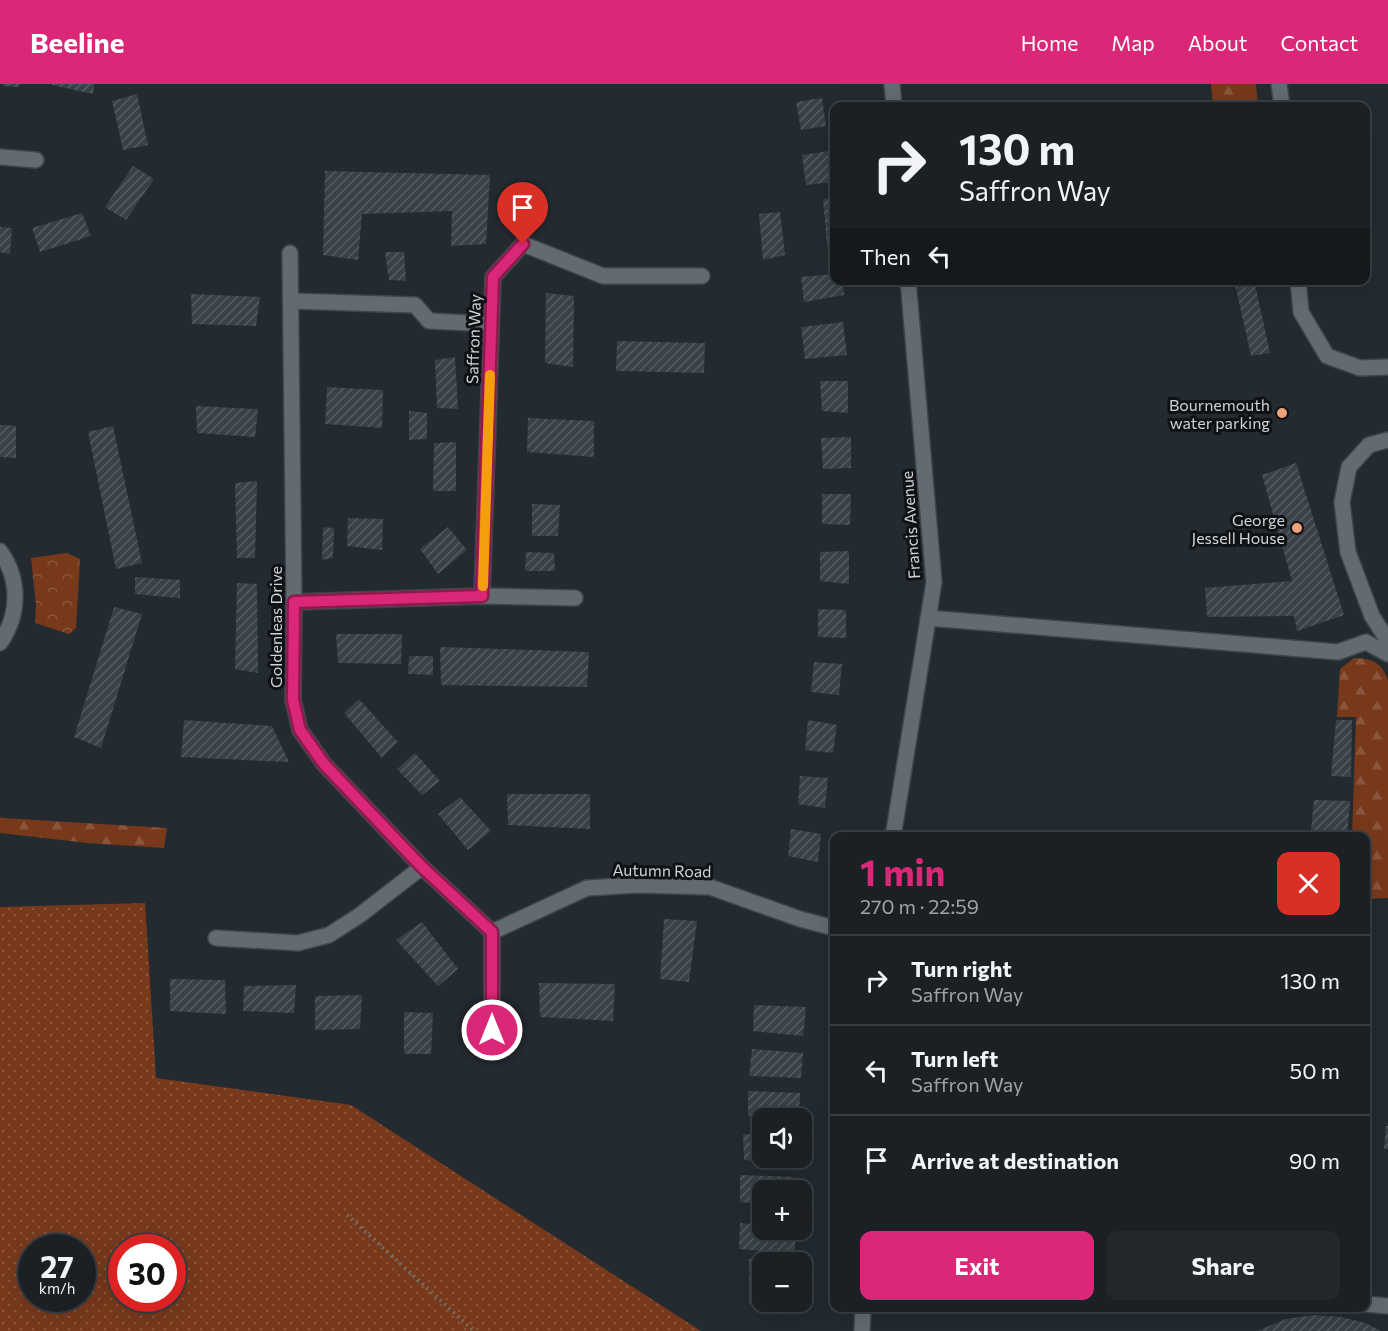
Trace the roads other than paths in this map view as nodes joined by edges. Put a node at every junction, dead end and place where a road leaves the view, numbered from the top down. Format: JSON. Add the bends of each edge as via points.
{"nodes":[{"id":1,"x":892,"y":84,"type":"edge"},
{"id":2,"x":1279,"y":84,"type":"edge"},
{"id":3,"x":894,"y":102,"type":"edge"},
{"id":4,"x":1281,"y":102,"type":"edge"},
{"id":5,"x":0,"y":157,"type":"edge"},
{"id":6,"x":36,"y":160,"type":"dead end"},
{"id":7,"x":290,"y":253,"type":"dead end"},
{"id":8,"x":702,"y":276,"type":"dead end"},
{"id":9,"x":908,"y":285,"type":"edge"},
{"id":10,"x":1298,"y":285,"type":"edge"},
{"id":11,"x":291,"y":301,"type":"junction"},
{"id":12,"x":491,"y":324,"type":"junction"},
{"id":13,"x":1388,"y":367,"type":"edge"},
{"id":14,"x":1388,"y":440,"type":"edge"},
{"id":15,"x":0,"y":550,"type":"edge"},
{"id":16,"x":482,"y":596,"type":"junction"},
{"id":17,"x":575,"y":598,"type":"dead end"},
{"id":18,"x":294,"y":602,"type":"junction"},
{"id":19,"x":928,"y":618,"type":"junction"},
{"id":20,"x":1388,"y":641,"type":"edge"},
{"id":21,"x":0,"y":643,"type":"edge"},
{"id":22,"x":1388,"y":654,"type":"edge"},
{"id":23,"x":893,"y":832,"type":"edge"},
{"id":24,"x":422,"y":867,"type":"junction"},
{"id":25,"x":830,"y":926,"type":"edge"},
{"id":26,"x":492,"y":932,"type":"junction"},
{"id":27,"x":216,"y":938,"type":"dead end"},
{"id":28,"x":492,"y":1030,"type":"dead end"},
{"id":29,"x":1370,"y":1304,"type":"edge"},
{"id":30,"x":1388,"y":1306,"type":"edge"},
{"id":31,"x":863,"y":1312,"type":"edge"},
{"id":32,"x":862,"y":1331,"type":"edge"}],
"edges":[{"from":1,"to":3,"type":"street"},
{"from":2,"to":4,"type":"street"},
{"from":5,"to":6,"type":"street"},
{"from":7,"to":11,"type":"street","name":"Goldenleas Drive"},
{"from":8,"to":12,"type":"street","name":"Saffron Way","via":[[603,276],[523,244],[493,277]]},
{"from":9,"to":19,"type":"street","name":"Francis Avenue","via":[[934,582]]},
{"from":10,"to":13,"type":"street","via":[[1301,312],[1327,356],[1360,368]]},
{"from":11,"to":12,"type":"street","via":[[415,305],[429,321]]},
{"from":11,"to":18,"type":"street","name":"Goldenleas Drive"},
{"from":12,"to":16,"type":"street","name":"Saffron Way"},
{"from":14,"to":20,"type":"street","via":[[1370,445],[1349,467],[1342,502],[1348,552],[1372,616]]},
{"from":15,"to":21,"type":"street","via":[[13,574],[16,595],[13,620]]},
{"from":16,"to":17,"type":"street"},
{"from":16,"to":18,"type":"street"},
{"from":18,"to":24,"type":"street","name":"Goldenleas Drive","via":[[293,700],[300,730],[324,764]]},
{"from":19,"to":22,"type":"street","via":[[1338,652],[1366,642]]},
{"from":19,"to":23,"type":"street","name":"Francis Avenue"},
{"from":24,"to":26,"type":"street","name":"Goldenleas Drive"},
{"from":24,"to":27,"type":"street","via":[[329,935],[298,943]]},
{"from":25,"to":26,"type":"street","name":"Autumn Road","via":[[711,887],[639,885],[587,888]]},
{"from":26,"to":28,"type":"street"},
{"from":29,"to":30,"type":"street"},
{"from":31,"to":32,"type":"street"}]}
